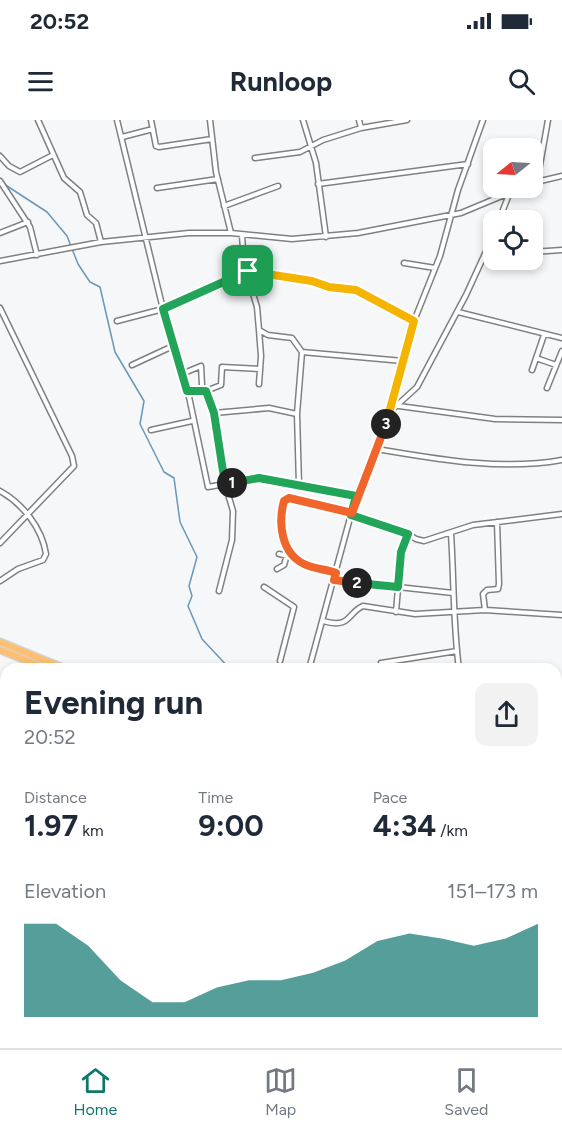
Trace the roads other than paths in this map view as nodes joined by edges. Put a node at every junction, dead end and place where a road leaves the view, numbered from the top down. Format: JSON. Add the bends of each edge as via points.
{"nodes":[{"id":1,"x":38,"y":120,"type":"edge"},
{"id":2,"x":117,"y":120,"type":"edge"},
{"id":3,"x":151,"y":120,"type":"edge"},
{"id":4,"x":210,"y":120,"type":"edge"},
{"id":5,"x":303,"y":120,"type":"edge"},
{"id":6,"x":359,"y":120,"type":"edge"},
{"id":7,"x":407,"y":120,"type":"edge"},
{"id":8,"x":483,"y":120,"type":"edge"},
{"id":9,"x":548,"y":120,"type":"edge"},
{"id":10,"x":361,"y":128,"type":"junction"},
{"id":11,"x":153,"y":129,"type":"junction"},
{"id":12,"x":122,"y":137,"type":"junction"},
{"id":13,"x":212,"y":139,"type":"junction"},
{"id":14,"x":543,"y":144,"type":"edge"},
{"id":15,"x":313,"y":147,"type":"junction"},
{"id":16,"x":53,"y":155,"type":"junction"},
{"id":17,"x":0,"y":156,"type":"edge"},
{"id":18,"x":255,"y":158,"type":"dead end"},
{"id":19,"x":468,"y":164,"type":"junction"},
{"id":20,"x":562,"y":176,"type":"edge"},
{"id":21,"x":218,"y":178,"type":"junction"},
{"id":22,"x":543,"y":180,"type":"edge"},
{"id":23,"x":318,"y":184,"type":"junction"},
{"id":24,"x":1,"y":185,"type":"edge"},
{"id":25,"x":278,"y":186,"type":"dead end"},
{"id":26,"x":157,"y":188,"type":"dead end"},
{"id":27,"x":495,"y":198,"type":"edge"},
{"id":28,"x":224,"y":206,"type":"junction"},
{"id":29,"x":451,"y":216,"type":"junction"},
{"id":30,"x":28,"y":222,"type":"junction"},
{"id":31,"x":231,"y":232,"type":"junction"},
{"id":32,"x":0,"y":233,"type":"edge"},
{"id":33,"x":243,"y":235,"type":"junction"},
{"id":34,"x":326,"y":237,"type":"junction"},
{"id":35,"x":146,"y":238,"type":"junction"},
{"id":36,"x":100,"y":242,"type":"junction"},
{"id":37,"x":562,"y":250,"type":"edge"},
{"id":38,"x":543,"y":251,"type":"edge"},
{"id":39,"x":37,"y":255,"type":"junction"},
{"id":40,"x":483,"y":259,"type":"edge"},
{"id":41,"x":0,"y":261,"type":"edge"},
{"id":42,"x":404,"y":263,"type":"dead end"},
{"id":43,"x":435,"y":268,"type":"junction"},
{"id":44,"x":248,"y":271,"type":"junction"},
{"id":45,"x":0,"y":308,"type":"edge"},
{"id":46,"x":163,"y":309,"type":"junction"},
{"id":47,"x":458,"y":312,"type":"junction"},
{"id":48,"x":117,"y":321,"type":"dead end"},
{"id":49,"x":414,"y":321,"type":"junction"},
{"id":50,"x":259,"y":330,"type":"junction"},
{"id":51,"x":544,"y":334,"type":"junction"},
{"id":52,"x":562,"y":338,"type":"edge"},
{"id":53,"x":173,"y":346,"type":"junction"},
{"id":54,"x":562,"y":351,"type":"edge"},
{"id":55,"x":302,"y":352,"type":"junction"},
{"id":56,"x":536,"y":358,"type":"junction"},
{"id":57,"x":403,"y":361,"type":"junction"},
{"id":58,"x":132,"y":365,"type":"dead end"},
{"id":59,"x":556,"y":365,"type":"junction"},
{"id":60,"x":261,"y":369,"type":"junction"},
{"id":61,"x":532,"y":370,"type":"dead end"},
{"id":62,"x":184,"y":373,"type":"junction"},
{"id":63,"x":259,"y":384,"type":"dead end"},
{"id":64,"x":547,"y":388,"type":"dead end"},
{"id":65,"x":187,"y":391,"type":"junction"},
{"id":66,"x":206,"y":391,"type":"junction"},
{"id":67,"x":398,"y":405,"type":"junction"},
{"id":68,"x":392,"y":410,"type":"junction"},
{"id":69,"x":214,"y":413,"type":"junction"},
{"id":70,"x":297,"y":414,"type":"junction"},
{"id":71,"x":562,"y":420,"type":"edge"},
{"id":72,"x":192,"y":421,"type":"junction"},
{"id":73,"x":151,"y":430,"type":"dead end"},
{"id":74,"x":377,"y":449,"type":"junction"},
{"id":75,"x":562,"y":460,"type":"edge"},
{"id":76,"x":225,"y":484,"type":"junction"},
{"id":77,"x":299,"y":485,"type":"junction"},
{"id":78,"x":0,"y":491,"type":"edge"},
{"id":79,"x":356,"y":496,"type":"junction"},
{"id":80,"x":29,"y":514,"type":"junction"},
{"id":81,"x":352,"y":514,"type":"junction"},
{"id":82,"x":562,"y":514,"type":"edge"},
{"id":83,"x":497,"y":522,"type":"junction"},
{"id":84,"x":408,"y":534,"type":"junction"},
{"id":85,"x":451,"y":534,"type":"junction"},
{"id":86,"x":0,"y":543,"type":"edge"},
{"id":87,"x":279,"y":554,"type":"dead end"},
{"id":88,"x":287,"y":555,"type":"junction"},
{"id":89,"x":295,"y":556,"type":"junction"},
{"id":90,"x":277,"y":569,"type":"dead end"},
{"id":91,"x":336,"y":573,"type":"junction"},
{"id":92,"x":0,"y":580,"type":"edge"},
{"id":93,"x":334,"y":580,"type":"junction"},
{"id":94,"x":264,"y":587,"type":"dead end"},
{"id":95,"x":398,"y":587,"type":"junction"},
{"id":96,"x":219,"y":591,"type":"dead end"},
{"id":97,"x":453,"y":593,"type":"junction"},
{"id":98,"x":485,"y":610,"type":"junction"},
{"id":99,"x":452,"y":611,"type":"junction"},
{"id":100,"x":396,"y":612,"type":"junction"},
{"id":101,"x":562,"y":615,"type":"edge"},
{"id":102,"x":322,"y":621,"type":"junction"},
{"id":103,"x":0,"y":642,"type":"edge"},
{"id":104,"x":0,"y":650,"type":"edge"},
{"id":105,"x":457,"y":651,"type":"junction"},
{"id":106,"x":280,"y":661,"type":"dead end"},
{"id":107,"x":33,"y":663,"type":"edge"},
{"id":108,"x":51,"y":663,"type":"edge"},
{"id":109,"x":311,"y":663,"type":"edge"},
{"id":110,"x":381,"y":663,"type":"dead end"},
{"id":111,"x":458,"y":663,"type":"edge"}],
"edges":[{"from":1,"to":16,"type":"street"},
{"from":2,"to":12,"type":"street"},
{"from":3,"to":11,"type":"street"},
{"from":4,"to":13,"type":"street"},
{"from":5,"to":15,"type":"street"},
{"from":6,"to":10,"type":"street"},
{"from":7,"to":10,"type":"street"},
{"from":8,"to":19,"type":"street"},
{"from":9,"to":14,"type":"street"},
{"from":10,"to":15,"type":"street"},
{"from":11,"to":12,"type":"street"},
{"from":11,"to":13,"type":"street","via":[[159,147]]},
{"from":12,"to":35,"type":"street"},
{"from":13,"to":21,"type":"street"},
{"from":15,"to":18,"type":"street"},
{"from":15,"to":23,"type":"street"},
{"from":16,"to":17,"type":"street","via":[[20,172]]},
{"from":16,"to":36,"type":"street","via":[[66,180],[80,192],[87,215],[96,223]]},
{"from":19,"to":23,"type":"street"},
{"from":19,"to":29,"type":"street"},
{"from":20,"to":22,"type":"street"},
{"from":21,"to":26,"type":"street"},
{"from":21,"to":28,"type":"street"},
{"from":23,"to":34,"type":"street"},
{"from":24,"to":30,"type":"street"},
{"from":25,"to":28,"type":"street"},
{"from":27,"to":29,"type":"street"},
{"from":28,"to":31,"type":"street"},
{"from":29,"to":34,"type":"street"},
{"from":29,"to":43,"type":"street"},
{"from":30,"to":32,"type":"street"},
{"from":30,"to":39,"type":"street"},
{"from":31,"to":33,"type":"street"},
{"from":31,"to":35,"type":"street"},
{"from":33,"to":34,"type":"street"},
{"from":33,"to":44,"type":"street"},
{"from":35,"to":36,"type":"street"},
{"from":35,"to":46,"type":"street"},
{"from":36,"to":39,"type":"street"},
{"from":37,"to":38,"type":"street"},
{"from":39,"to":41,"type":"street"},
{"from":40,"to":47,"type":"street"},
{"from":42,"to":43,"type":"street"},
{"from":43,"to":49,"type":"street"},
{"from":44,"to":46,"type":"street"},
{"from":44,"to":49,"type":"street","via":[[356,290]]},
{"from":44,"to":50,"type":"street"},
{"from":45,"to":80,"type":"street","via":[[74,466]]},
{"from":46,"to":48,"type":"street"},
{"from":46,"to":53,"type":"street"},
{"from":47,"to":51,"type":"street"},
{"from":47,"to":67,"type":"street","via":[[417,387]]},
{"from":49,"to":57,"type":"street"},
{"from":50,"to":55,"type":"street","via":[[292,338]]},
{"from":50,"to":60,"type":"street"},
{"from":51,"to":52,"type":"street"},
{"from":51,"to":56,"type":"street"},
{"from":53,"to":58,"type":"street"},
{"from":53,"to":62,"type":"street"},
{"from":54,"to":59,"type":"street"},
{"from":55,"to":57,"type":"street"},
{"from":55,"to":70,"type":"street"},
{"from":56,"to":59,"type":"street"},
{"from":56,"to":61,"type":"street"},
{"from":57,"to":68,"type":"street"},
{"from":59,"to":64,"type":"street"},
{"from":60,"to":63,"type":"street"},
{"from":60,"to":66,"type":"street","via":[[222,367],[221,385]]},
{"from":62,"to":65,"type":"street"},
{"from":62,"to":66,"type":"street","via":[[201,366]]},
{"from":65,"to":66,"type":"street"},
{"from":65,"to":72,"type":"street"},
{"from":66,"to":69,"type":"street"},
{"from":67,"to":68,"type":"street"},
{"from":67,"to":71,"type":"street","via":[[495,419]]},
{"from":68,"to":74,"type":"street"},
{"from":69,"to":70,"type":"street","via":[[269,408]]},
{"from":69,"to":76,"type":"street"},
{"from":70,"to":77,"type":"street"},
{"from":72,"to":73,"type":"street"},
{"from":72,"to":76,"type":"street","via":[[205,483],[208,487]]},
{"from":74,"to":75,"type":"street","via":[[495,465]]},
{"from":74,"to":79,"type":"street"},
{"from":76,"to":77,"type":"street","via":[[259,478]]},
{"from":76,"to":96,"type":"street","via":[[232,507],[233,532]]},
{"from":77,"to":79,"type":"street"},
{"from":78,"to":80,"type":"street"},
{"from":79,"to":81,"type":"street"},
{"from":80,"to":86,"type":"street"},
{"from":80,"to":92,"type":"street","via":[[41,536],[46,558]]},
{"from":81,"to":84,"type":"street"},
{"from":81,"to":89,"type":"street","via":[[289,498],[284,501],[283,539]]},
{"from":81,"to":91,"type":"street"},
{"from":82,"to":83,"type":"street"},
{"from":83,"to":85,"type":"street","via":[[472,525]]},
{"from":83,"to":98,"type":"street","via":[[499,584],[498,589],[483,594]]},
{"from":84,"to":85,"type":"street","via":[[424,541]]},
{"from":84,"to":95,"type":"street","via":[[401,552]]},
{"from":85,"to":97,"type":"street"},
{"from":87,"to":88,"type":"street"},
{"from":88,"to":89,"type":"street"},
{"from":88,"to":90,"type":"street","via":[[284,565]]},
{"from":89,"to":91,"type":"street","via":[[304,564]]},
{"from":91,"to":93,"type":"street"},
{"from":93,"to":95,"type":"street"},
{"from":93,"to":102,"type":"street"},
{"from":94,"to":106,"type":"street","via":[[294,607]]},
{"from":95,"to":97,"type":"street"},
{"from":95,"to":100,"type":"street"},
{"from":97,"to":99,"type":"street"},
{"from":98,"to":99,"type":"street"},
{"from":98,"to":101,"type":"street"},
{"from":99,"to":100,"type":"street","via":[[415,615]]},
{"from":99,"to":105,"type":"street"},
{"from":100,"to":102,"type":"street","via":[[363,606],[347,620]]},
{"from":102,"to":109,"type":"street"},
{"from":103,"to":108,"type":"highway"},
{"from":104,"to":107,"type":"highway"},
{"from":105,"to":110,"type":"street"},
{"from":105,"to":111,"type":"street"}]}
